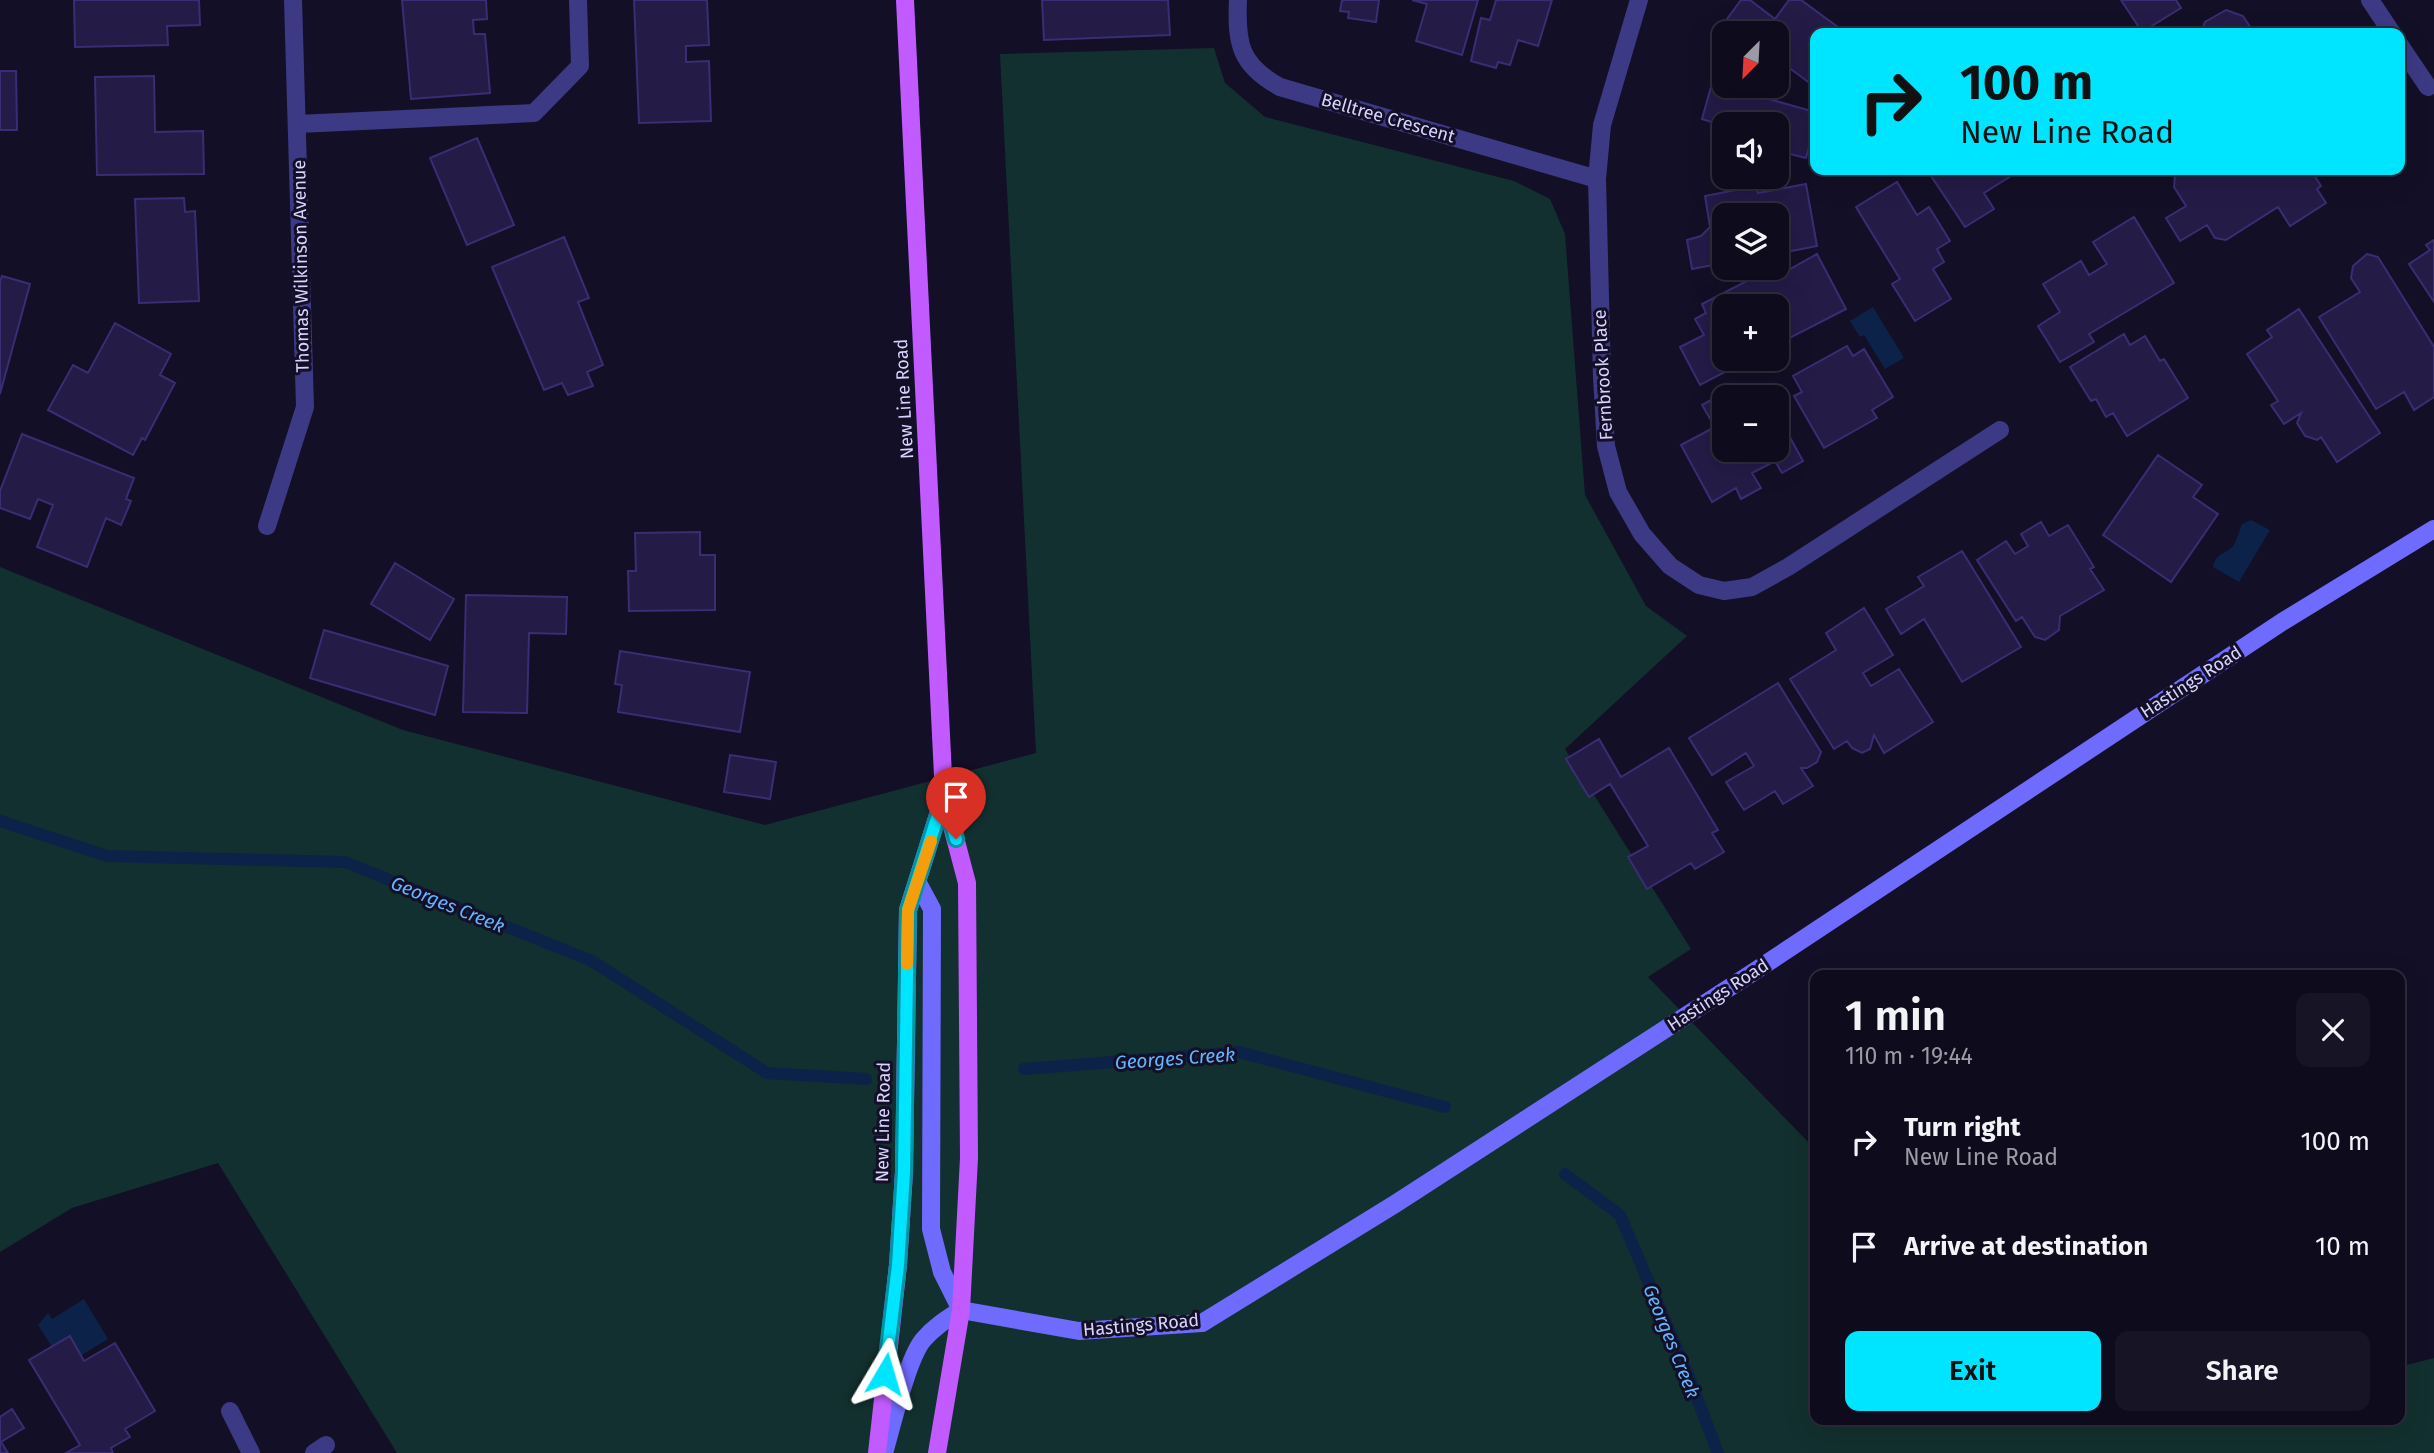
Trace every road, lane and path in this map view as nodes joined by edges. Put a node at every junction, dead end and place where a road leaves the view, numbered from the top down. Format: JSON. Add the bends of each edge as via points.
{"nodes":[{"id":1,"x":293,"y":0,"type":"edge"},
{"id":2,"x":578,"y":0,"type":"edge"},
{"id":3,"x":905,"y":0,"type":"edge"},
{"id":4,"x":1238,"y":0,"type":"edge"},
{"id":5,"x":1639,"y":0,"type":"edge"},
{"id":6,"x":2370,"y":0,"type":"edge"},
{"id":7,"x":2389,"y":28,"type":"edge"},
{"id":8,"x":2405,"y":53,"type":"edge"},
{"id":9,"x":2428,"y":87,"type":"dead end"},
{"id":10,"x":298,"y":124,"type":"junction"},
{"id":11,"x":1597,"y":179,"type":"junction"},
{"id":12,"x":2000,"y":430,"type":"dead end"},
{"id":13,"x":267,"y":526,"type":"dead end"},
{"id":14,"x":2434,"y":529,"type":"edge"},
{"id":15,"x":944,"y":796,"type":"junction"},
{"id":16,"x":918,"y":883,"type":"junction"},
{"id":17,"x":961,"y":1310,"type":"junction"},
{"id":18,"x":230,"y":1411,"type":"dead end"},
{"id":19,"x":251,"y":1453,"type":"edge"},
{"id":20,"x":877,"y":1453,"type":"edge"},
{"id":21,"x":884,"y":1453,"type":"edge"},
{"id":22,"x":937,"y":1453,"type":"edge"}],
"edges":[{"from":1,"to":10,"type":"street","name":"Thomas Wilkinson Avenue"},
{"from":2,"to":10,"type":"street","via":[[580,66],[534,113]]},
{"from":3,"to":15,"type":"main road","name":"New Line Road"},
{"from":4,"to":11,"type":"street","name":"Belltree Crescent","via":[[1240,42],[1247,61],[1260,76],[1280,87]]},
{"from":5,"to":11,"type":"street","name":"Fernbrook Place","via":[[1602,125]]},
{"from":6,"to":7,"type":"street"},
{"from":8,"to":9,"type":"street"},
{"from":10,"to":13,"type":"street","name":"Thomas Wilkinson Avenue","via":[[305,407]]},
{"from":11,"to":12,"type":"street","name":"Fernbrook Place","via":[[1606,446],[1618,492],[1642,534],[1670,566],[1699,585],[1724,591],[1752,587]]},
{"from":14,"to":17,"type":"main road","name":"Hastings Road","via":[[2282,622],[1407,1196],[1202,1323],[1079,1331]]},
{"from":15,"to":16,"type":"main road","name":"New Line Road"},
{"from":15,"to":17,"type":"main road","name":"New Line Road","via":[[967,883],[969,1158]]},
{"from":16,"to":17,"type":"main road","via":[[932,909],[931,1229],[942,1272]]},
{"from":16,"to":20,"type":"main road","name":"New Line Road","via":[[908,910],[904,1172]]},
{"from":17,"to":21,"type":"main road","via":[[922,1342]]},
{"from":17,"to":22,"type":"main road","name":"New Line Road"},
{"from":18,"to":19,"type":"street"}]}
